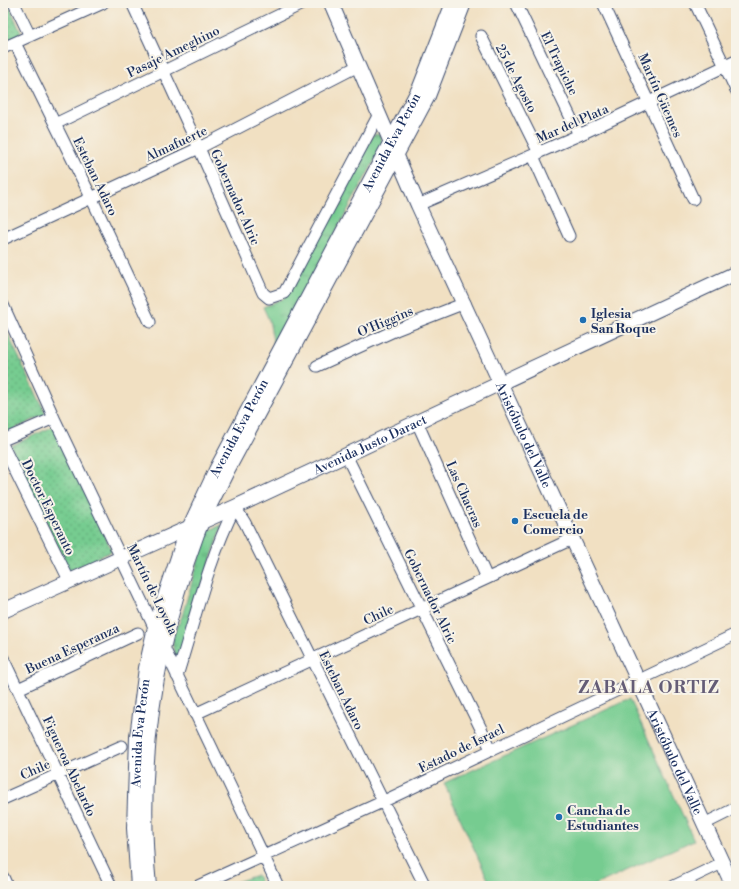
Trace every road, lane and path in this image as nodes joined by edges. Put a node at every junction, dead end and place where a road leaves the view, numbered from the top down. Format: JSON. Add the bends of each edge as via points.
{"nodes":[{"id":1,"x":14,"y":3,"type":"edge"},
{"id":2,"x":103,"y":3,"type":"edge"},
{"id":3,"x":132,"y":3,"type":"edge"},
{"id":4,"x":304,"y":3,"type":"edge"},
{"id":5,"x":331,"y":3,"type":"edge"},
{"id":6,"x":453,"y":3,"type":"edge"},
{"id":7,"x":464,"y":3,"type":"edge"},
{"id":8,"x":516,"y":3,"type":"edge"},
{"id":9,"x":603,"y":3,"type":"edge"},
{"id":10,"x":695,"y":3,"type":"edge"},
{"id":11,"x":30,"y":36,"type":"junction"},
{"id":12,"x":480,"y":36,"type":"dead end"},
{"id":13,"x":15,"y":43,"type":"junction"},
{"id":14,"x":3,"y":48,"type":"edge"},
{"id":15,"x":736,"y":61,"type":"edge"},
{"id":16,"x":358,"y":66,"type":"junction"},
{"id":17,"x":725,"y":66,"type":"junction"},
{"id":18,"x":163,"y":72,"type":"junction"},
{"id":19,"x":736,"y":90,"type":"edge"},
{"id":20,"x":650,"y":103,"type":"junction"},
{"id":21,"x":378,"y":114,"type":"junction"},
{"id":22,"x":55,"y":124,"type":"junction"},
{"id":23,"x":579,"y":135,"type":"junction"},
{"id":24,"x":199,"y":148,"type":"junction"},
{"id":25,"x":394,"y":150,"type":"junction"},
{"id":26,"x":536,"y":155,"type":"junction"},
{"id":27,"x":91,"y":197,"type":"junction"},
{"id":28,"x":693,"y":199,"type":"dead end"},
{"id":29,"x":418,"y":205,"type":"junction"},
{"id":30,"x":569,"y":236,"type":"dead end"},
{"id":31,"x":3,"y":240,"type":"edge"},
{"id":32,"x":736,"y":273,"type":"edge"},
{"id":33,"x":263,"y":293,"type":"joint"},
{"id":34,"x":465,"y":303,"type":"junction"},
{"id":35,"x":3,"y":305,"type":"edge"},
{"id":36,"x":150,"y":322,"type":"dead end"},
{"id":37,"x":317,"y":366,"type":"dead end"},
{"id":38,"x":501,"y":382,"type":"junction"},
{"id":39,"x":54,"y":418,"type":"junction"},
{"id":40,"x":417,"y":422,"type":"junction"},
{"id":41,"x":3,"y":440,"type":"edge"},
{"id":42,"x":3,"y":446,"type":"edge"},
{"id":43,"x":346,"y":455,"type":"junction"},
{"id":44,"x":235,"y":507,"type":"junction"},
{"id":45,"x":204,"y":520,"type":"junction"},
{"id":46,"x":190,"y":526,"type":"junction"},
{"id":47,"x":572,"y":539,"type":"junction"},
{"id":48,"x":122,"y":556,"type":"junction"},
{"id":49,"x":487,"y":578,"type":"junction"},
{"id":50,"x":69,"y":580,"type":"junction"},
{"id":51,"x":421,"y":609,"type":"junction"},
{"id":52,"x":3,"y":611,"type":"edge"},
{"id":53,"x":155,"y":627,"type":"junction"},
{"id":54,"x":138,"y":633,"type":"dead end"},
{"id":55,"x":736,"y":634,"type":"edge"},
{"id":56,"x":164,"y":644,"type":"junction"},
{"id":57,"x":3,"y":658,"type":"edge"},
{"id":58,"x":312,"y":660,"type":"junction"},
{"id":59,"x":177,"y":676,"type":"junction"},
{"id":60,"x":638,"y":681,"type":"junction"},
{"id":61,"x":18,"y":689,"type":"junction"},
{"id":62,"x":195,"y":714,"type":"junction"},
{"id":63,"x":122,"y":746,"type":"dead end"},
{"id":64,"x":491,"y":749,"type":"junction"},
{"id":65,"x":58,"y":774,"type":"junction"},
{"id":66,"x":3,"y":798,"type":"edge"},
{"id":67,"x":382,"y":802,"type":"junction"},
{"id":68,"x":736,"y":808,"type":"edge"},
{"id":69,"x":704,"y":824,"type":"junction"},
{"id":70,"x":263,"y":855,"type":"junction"},
{"id":71,"x":722,"y":863,"type":"junction"},
{"id":72,"x":3,"y":877,"type":"edge"},
{"id":73,"x":7,"y":886,"type":"edge"},
{"id":74,"x":111,"y":886,"type":"edge"},
{"id":75,"x":138,"y":886,"type":"edge"},
{"id":76,"x":149,"y":886,"type":"edge"},
{"id":77,"x":198,"y":886,"type":"edge"},
{"id":78,"x":278,"y":886,"type":"edge"},
{"id":79,"x":425,"y":886,"type":"edge"},
{"id":80,"x":674,"y":886,"type":"edge"},
{"id":81,"x":732,"y":886,"type":"edge"}],
"edges":[{"from":1,"to":11,"type":"street"},
{"from":2,"to":11,"type":"street"},
{"from":3,"to":18,"type":"street","name":"Gobernador Alric"},
{"from":4,"to":18,"type":"street","name":"Pasaje Ameghino"},
{"from":5,"to":16,"type":"main road","name":"Aristóbulo del Valle"},
{"from":6,"to":25,"type":"main road","name":"Avenida Eva Perón"},
{"from":7,"to":25,"type":"main road","name":"Avenida Eva Perón","via":[[428,96]]},
{"from":8,"to":23,"type":"street","name":"El Trapiche"},
{"from":9,"to":20,"type":"street","name":"Martín Güemes"},
{"from":10,"to":17,"type":"street"},
{"from":11,"to":13,"type":"street"},
{"from":12,"to":26,"type":"street","name":"25 de Agosto"},
{"from":13,"to":14,"type":"street"},
{"from":13,"to":22,"type":"street","name":"Esteban Adaro"},
{"from":15,"to":17,"type":"street","name":"Mar del Plata"},
{"from":16,"to":21,"type":"main road","name":"Aristóbulo del Valle"},
{"from":16,"to":24,"type":"street","name":"Almafuerte"},
{"from":17,"to":19,"type":"street"},
{"from":17,"to":20,"type":"street","name":"Mar del Plata"},
{"from":18,"to":22,"type":"street","name":"Pasaje Ameghino"},
{"from":18,"to":24,"type":"street","name":"Gobernador Alric"},
{"from":20,"to":23,"type":"street","name":"Mar del Plata"},
{"from":20,"to":28,"type":"street","name":"Martín Güemes"},
{"from":21,"to":25,"type":"main road","name":"Aristóbulo del Valle"},
{"from":21,"to":33,"type":"street","name":"Avenida Eva Perón","via":[[284,293],[269,298]]},
{"from":22,"to":27,"type":"street","name":"Esteban Adaro"},
{"from":23,"to":26,"type":"street","name":"Mar del Plata"},
{"from":24,"to":27,"type":"street","name":"Almafuerte"},
{"from":24,"to":33,"type":"street","name":"Gobernador Alric"},
{"from":25,"to":29,"type":"main road","name":"Aristóbulo del Valle"},
{"from":25,"to":45,"type":"main road","name":"Avenida Eva Perón"},
{"from":25,"to":46,"type":"main road","name":"Avenida Eva Perón","via":[[216,470]]},
{"from":26,"to":29,"type":"street","name":"Mar del Plata"},
{"from":26,"to":30,"type":"street","name":"25 de Agosto"},
{"from":27,"to":31,"type":"street","name":"Almafuerte"},
{"from":27,"to":36,"type":"street","name":"Esteban Adaro"},
{"from":29,"to":34,"type":"main road","name":"Aristóbulo del Valle"},
{"from":32,"to":38,"type":"main road","name":"Avenida Justo Daract"},
{"from":34,"to":37,"type":"street","name":"O'Higgins","via":[[396,330]]},
{"from":34,"to":38,"type":"main road","name":"Aristóbulo del Valle"},
{"from":35,"to":39,"type":"street","name":"Martín de Loyola"},
{"from":38,"to":40,"type":"main road","name":"Avenida Justo Daract"},
{"from":38,"to":47,"type":"main road","name":"Aristóbulo del Valle"},
{"from":39,"to":41,"type":"street"},
{"from":39,"to":48,"type":"street","name":"Martín de Loyola"},
{"from":40,"to":43,"type":"main road","name":"Avenida Justo Daract"},
{"from":40,"to":49,"type":"street","name":"Las Chacras"},
{"from":42,"to":50,"type":"street","name":"Doctor Esperanto"},
{"from":43,"to":44,"type":"main road","name":"Avenida Justo Daract"},
{"from":43,"to":51,"type":"street","name":"Gobernador Alric"},
{"from":44,"to":45,"type":"main road","name":"Avenida Justo Daract"},
{"from":44,"to":58,"type":"street","name":"Esteban Adaro"},
{"from":44,"to":59,"type":"street","via":[[203,586]]},
{"from":45,"to":46,"type":"main road","name":"Avenida Justo Daract"},
{"from":45,"to":56,"type":"main road","name":"Avenida Eva Perón","via":[[197,533]]},
{"from":46,"to":48,"type":"main road","name":"Avenida Justo Daract"},
{"from":46,"to":53,"type":"main road","name":"Avenida Eva Perón"},
{"from":47,"to":49,"type":"street","name":"Chile"},
{"from":47,"to":60,"type":"main road","name":"Aristóbulo del Valle"},
{"from":48,"to":50,"type":"main road","name":"Avenida Justo Daract"},
{"from":48,"to":53,"type":"street","name":"Martín de Loyola"},
{"from":49,"to":51,"type":"street","name":"Chile"},
{"from":50,"to":52,"type":"main road","name":"Avenida Justo Daract"},
{"from":51,"to":58,"type":"street","name":"Chile"},
{"from":51,"to":64,"type":"street","name":"Gobernador Alric"},
{"from":53,"to":56,"type":"street","name":"Martín de Loyola"},
{"from":53,"to":75,"type":"main road","name":"Avenida Eva Perón","via":[[146,668],[137,737],[134,828]]},
{"from":54,"to":61,"type":"street","name":"Buena Esperanza"},
{"from":55,"to":60,"type":"street","name":"Estado de Israel"},
{"from":56,"to":59,"type":"street","name":"Martín de Loyola"},
{"from":56,"to":76,"type":"main road","name":"Avenida Eva Perón","via":[[154,691],[146,765],[145,815]]},
{"from":57,"to":61,"type":"street","name":"Figueroa Abelardo"},
{"from":58,"to":62,"type":"street","name":"Chile"},
{"from":58,"to":67,"type":"street","name":"Esteban Adaro"},
{"from":59,"to":62,"type":"street","name":"Martín de Loyola"},
{"from":60,"to":64,"type":"street","name":"Estado de Israel"},
{"from":60,"to":69,"type":"main road","name":"Aristóbulo del Valle"},
{"from":61,"to":65,"type":"street","name":"Figueroa Abelardo"},
{"from":62,"to":70,"type":"street","name":"Martín de Loyola"},
{"from":63,"to":65,"type":"street","name":"Chile"},
{"from":64,"to":67,"type":"street","name":"Estado de Israel"},
{"from":65,"to":66,"type":"street","name":"Chile"},
{"from":65,"to":74,"type":"street","name":"Figueroa Abelardo"},
{"from":67,"to":70,"type":"street","name":"Estado de Israel"},
{"from":67,"to":79,"type":"street","name":"Esteban Adaro"},
{"from":68,"to":69,"type":"street"},
{"from":69,"to":71,"type":"main road","name":"Aristóbulo del Valle"},
{"from":70,"to":77,"type":"street","name":"Estado de Israel"},
{"from":70,"to":78,"type":"street","name":"Martín de Loyola"},
{"from":71,"to":80,"type":"street"},
{"from":71,"to":81,"type":"main road","name":"Aristóbulo del Valle"},
{"from":72,"to":73,"type":"street"}]}
